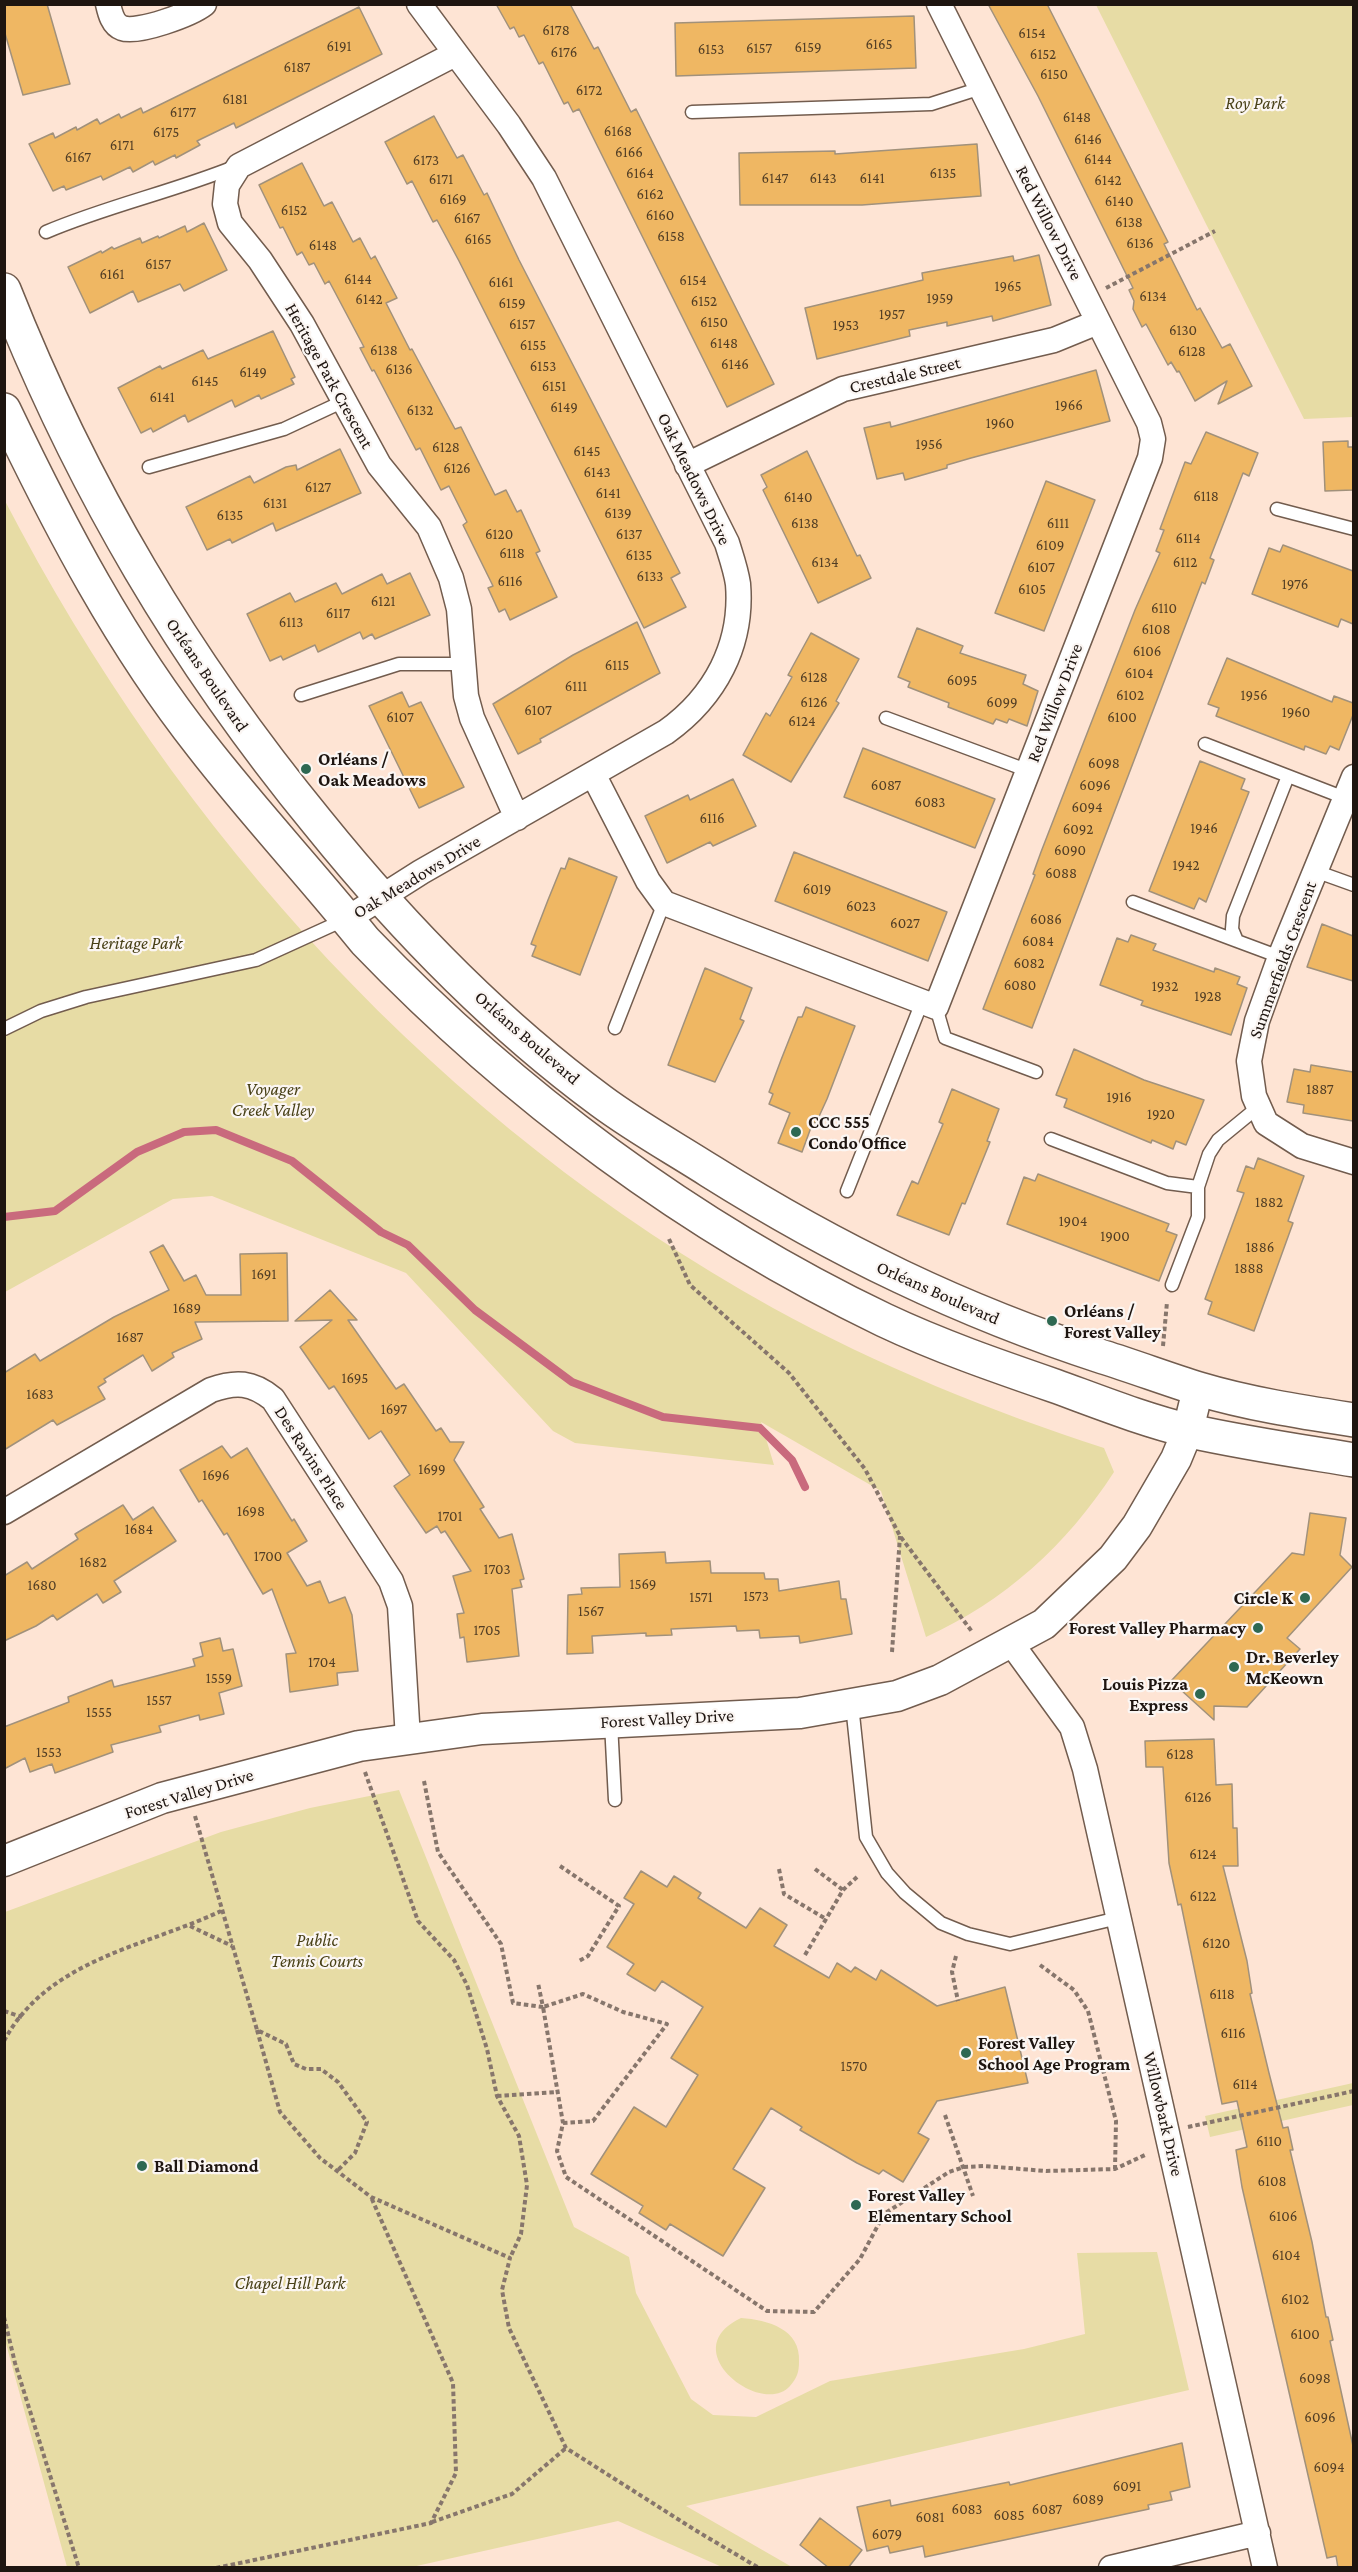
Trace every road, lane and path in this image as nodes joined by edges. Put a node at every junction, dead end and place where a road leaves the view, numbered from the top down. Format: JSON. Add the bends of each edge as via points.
{"nodes":[{"id":1,"x":108,"y":4,"type":"edge"},
{"id":2,"x":204,"y":4,"type":"edge"},
{"id":3,"x":419,"y":4,"type":"edge"},
{"id":4,"x":939,"y":4,"type":"edge"},
{"id":5,"x":455,"y":54,"type":"junction"},
{"id":6,"x":981,"y":88,"type":"junction"},
{"id":7,"x":692,"y":112,"type":"dead end"},
{"id":8,"x":239,"y":166,"type":"junction"},
{"id":9,"x":1215,"y":231,"type":"dead end"},
{"id":10,"x":46,"y":232,"type":"dead end"},
{"id":11,"x":4,"y":290,"type":"edge"},
{"id":12,"x":1086,"y":297,"type":"junction"},
{"id":13,"x":1098,"y":322,"type":"junction"},
{"id":14,"x":344,"y":401,"type":"junction"},
{"id":15,"x":4,"y":410,"type":"edge"},
{"id":16,"x":687,"y":465,"type":"junction"},
{"id":17,"x":149,"y":466,"type":"dead end"},
{"id":18,"x":1277,"y":509,"type":"dead end"},
{"id":19,"x":1353,"y":529,"type":"edge"},
{"id":20,"x":463,"y":664,"type":"junction"},
{"id":21,"x":301,"y":695,"type":"dead end"},
{"id":22,"x":886,"y":718,"type":"dead end"},
{"id":23,"x":1205,"y":744,"type":"dead end"},
{"id":24,"x":1029,"y":771,"type":"junction"},
{"id":25,"x":593,"y":774,"type":"junction"},
{"id":26,"x":1288,"y":776,"type":"junction"},
{"id":27,"x":1349,"y":787,"type":"edge"},
{"id":28,"x":517,"y":818,"type":"junction"},
{"id":29,"x":1316,"y":871,"type":"junction"},
{"id":30,"x":1353,"y":885,"type":"edge"},
{"id":31,"x":379,"y":897,"type":"junction"},
{"id":32,"x":1133,"y":902,"type":"dead end"},
{"id":33,"x":664,"y":903,"type":"junction"},
{"id":34,"x":347,"y":919,"type":"junction"},
{"id":35,"x":1237,"y":941,"type":"junction"},
{"id":36,"x":1280,"y":957,"type":"junction"},
{"id":37,"x":929,"y":1004,"type":"junction"},
{"id":38,"x":615,"y":1028,"type":"dead end"},
{"id":39,"x":4,"y":1029,"type":"edge"},
{"id":40,"x":1036,"y":1071,"type":"dead end"},
{"id":41,"x":1257,"y":1108,"type":"junction"},
{"id":42,"x":1051,"y":1139,"type":"dead end"},
{"id":43,"x":1353,"y":1162,"type":"edge"},
{"id":44,"x":1198,"y":1187,"type":"junction"},
{"id":45,"x":847,"y":1191,"type":"dead end"},
{"id":46,"x":669,"y":1239,"type":"dead end"},
{"id":47,"x":1172,"y":1285,"type":"joint"},
{"id":48,"x":1163,"y":1346,"type":"dead end"},
{"id":49,"x":1198,"y":1389,"type":"junction"},
{"id":50,"x":1353,"y":1420,"type":"edge"},
{"id":51,"x":1188,"y":1430,"type":"junction"},
{"id":52,"x":1353,"y":1460,"type":"edge"},
{"id":53,"x":4,"y":1512,"type":"edge"},
{"id":54,"x":900,"y":1536,"type":"junction"},
{"id":55,"x":1000,"y":1649,"type":"junction"},
{"id":56,"x":892,"y":1652,"type":"dead end"},
{"id":57,"x":852,"y":1706,"type":"junction"},
{"id":58,"x":611,"y":1722,"type":"junction"},
{"id":59,"x":408,"y":1739,"type":"junction"},
{"id":60,"x":365,"y":1772,"type":"dead end"},
{"id":61,"x":424,"y":1781,"type":"dead end"},
{"id":62,"x":186,"y":1791,"type":"junction"},
{"id":63,"x":615,"y":1800,"type":"dead end"},
{"id":64,"x":4,"y":1861,"type":"edge"},
{"id":65,"x":561,"y":1866,"type":"dead end"},
{"id":66,"x":779,"y":1869,"type":"dead end"},
{"id":67,"x":815,"y":1869,"type":"dead end"},
{"id":68,"x":857,"y":1877,"type":"dead end"},
{"id":69,"x":843,"y":1890,"type":"junction"},
{"id":70,"x":221,"y":1911,"type":"junction"},
{"id":71,"x":1118,"y":1918,"type":"junction"},
{"id":72,"x":826,"y":1919,"type":"junction"},
{"id":73,"x":190,"y":1926,"type":"junction"},
{"id":74,"x":232,"y":1946,"type":"junction"},
{"id":75,"x":805,"y":1954,"type":"dead end"},
{"id":76,"x":957,"y":1956,"type":"dead end"},
{"id":77,"x":579,"y":1961,"type":"dead end"},
{"id":78,"x":1040,"y":1965,"type":"dead end"},
{"id":79,"x":538,"y":1983,"type":"dead end"},
{"id":80,"x":958,"y":2001,"type":"dead end"},
{"id":81,"x":543,"y":2007,"type":"junction"},
{"id":82,"x":4,"y":2011,"type":"edge"},
{"id":83,"x":22,"y":2017,"type":"junction"},
{"id":84,"x":257,"y":2030,"type":"junction"},
{"id":85,"x":4,"y":2041,"type":"edge"},
{"id":86,"x":1353,"y":2091,"type":"edge"},
{"id":87,"x":556,"y":2092,"type":"junction"},
{"id":88,"x":497,"y":2096,"type":"junction"},
{"id":89,"x":945,"y":2115,"type":"dead end"},
{"id":90,"x":563,"y":2123,"type":"junction"},
{"id":91,"x":1169,"y":2138,"type":"junction"},
{"id":92,"x":964,"y":2167,"type":"junction"},
{"id":93,"x":1115,"y":2169,"type":"junction"},
{"id":94,"x":337,"y":2171,"type":"junction"},
{"id":95,"x":974,"y":2196,"type":"dead end"},
{"id":96,"x":371,"y":2197,"type":"junction"},
{"id":97,"x":510,"y":2258,"type":"junction"},
{"id":98,"x":4,"y":2318,"type":"edge"},
{"id":99,"x":566,"y":2448,"type":"junction"},
{"id":100,"x":431,"y":2523,"type":"junction"},
{"id":101,"x":1258,"y":2533,"type":"junction"},
{"id":102,"x":79,"y":2568,"type":"edge"},
{"id":103,"x":216,"y":2568,"type":"edge"},
{"id":104,"x":759,"y":2568,"type":"edge"},
{"id":105,"x":1111,"y":2568,"type":"edge"},
{"id":106,"x":1265,"y":2568,"type":"edge"}],
"edges":[{"from":1,"to":2,"type":"street","via":[[115,22],[134,30]]},
{"from":3,"to":5,"type":"street","name":"Oak Meadows Drive"},
{"from":4,"to":6,"type":"street","name":"Red Willow Drive"},
{"from":5,"to":8,"type":"street"},
{"from":5,"to":16,"type":"street","name":"Oak Meadows Drive","via":[[544,178]]},
{"from":6,"to":7,"type":"lane","via":[[931,104]]},
{"from":6,"to":12,"type":"street","name":"Red Willow Drive"},
{"from":8,"to":10,"type":"lane","via":[[181,188],[85,215]]},
{"from":8,"to":14,"type":"street","name":"Heritage Park Crescent","via":[[227,185],[225,204],[230,223],[302,324]]},
{"from":9,"to":12,"type":"path"},
{"from":11,"to":31,"type":"main road","name":"Orléans Boulevard","via":[[60,420],[151,591],[257,747]]},
{"from":12,"to":13,"type":"street","name":"Red Willow Drive"},
{"from":13,"to":16,"type":"street","name":"Crestdale Street","via":[[1054,340],[843,389]]},
{"from":13,"to":24,"type":"street","name":"Red Willow Drive","via":[[1149,423],[1153,439],[1150,458]]},
{"from":14,"to":17,"type":"lane","via":[[284,429]]},
{"from":14,"to":20,"type":"street","name":"Heritage Park Crescent","via":[[379,465],[429,527],[451,578],[459,609]]},
{"from":15,"to":34,"type":"main road","via":[[82,563],[155,681],[201,746]]},
{"from":16,"to":25,"type":"street","name":"Oak Meadows Drive","via":[[727,543],[738,582],[736,630],[728,659],[714,685],[687,717]]},
{"from":18,"to":19,"type":"lane"},
{"from":20,"to":21,"type":"lane","via":[[399,664]]},
{"from":20,"to":28,"type":"street","name":"Heritage Park Crescent","via":[[472,718]]},
{"from":22,"to":24,"type":"lane"},
{"from":23,"to":26,"type":"lane"},
{"from":24,"to":37,"type":"street","name":"Red Willow Drive"},
{"from":25,"to":28,"type":"street","name":"Oak Meadows Drive"},
{"from":25,"to":33,"type":"street","via":[[648,881]]},
{"from":26,"to":27,"type":"lane"},
{"from":26,"to":35,"type":"lane","via":[[1233,916],[1232,929]]},
{"from":27,"to":29,"type":"street","name":"Summerfields Crescent"},
{"from":28,"to":31,"type":"street","name":"Oak Meadows Drive"},
{"from":29,"to":30,"type":"lane"},
{"from":29,"to":36,"type":"street","name":"Summerfields Crescent"},
{"from":31,"to":34,"type":"street","name":"Oak Meadows Drive"},
{"from":31,"to":49,"type":"main road","name":"Orléans Boulevard","via":[[448,969],[602,1102],[784,1217],[897,1277],[997,1320]]},
{"from":32,"to":35,"type":"lane"},
{"from":33,"to":37,"type":"street"},
{"from":33,"to":38,"type":"lane"},
{"from":34,"to":39,"type":"lane","via":[[256,960],[86,997],[41,1011]]},
{"from":34,"to":51,"type":"main road","via":[[392,969],[508,1075],[617,1161],[720,1229],[832,1293],[938,1343]]},
{"from":35,"to":36,"type":"lane"},
{"from":36,"to":41,"type":"street","name":"Summerfields Crescent","via":[[1252,1041],[1249,1061]]},
{"from":37,"to":40,"type":"lane","via":[[945,1038]]},
{"from":37,"to":45,"type":"lane"},
{"from":41,"to":43,"type":"street","via":[[1266,1123],[1302,1146]]},
{"from":41,"to":44,"type":"lane","via":[[1218,1140]]},
{"from":42,"to":44,"type":"lane","via":[[1167,1183]]},
{"from":44,"to":47,"type":"lane","via":[[1198,1217]]},
{"from":46,"to":54,"type":"path","via":[[690,1286],[789,1373],[865,1468]]},
{"from":47,"to":48,"type":"path","via":[[1167,1294]]},
{"from":49,"to":50,"type":"main road","name":"Orléans Boulevard"},
{"from":49,"to":51,"type":"street","name":"Forest Valley Drive"},
{"from":51,"to":52,"type":"main road"},
{"from":51,"to":55,"type":"street","name":"Forest Valley Drive","via":[[1172,1468],[1113,1558],[1044,1624]]},
{"from":53,"to":59,"type":"street","name":"Des Ravins Place","via":[[211,1390],[229,1383],[258,1387],[273,1399],[391,1581],[400,1606]]},
{"from":54,"to":55,"type":"path"},
{"from":54,"to":56,"type":"path"},
{"from":55,"to":57,"type":"street","name":"Forest Valley Drive","via":[[929,1684]]},
{"from":55,"to":71,"type":"street","name":"Willowbark Drive","via":[[1072,1727],[1085,1768]]},
{"from":57,"to":58,"type":"street","name":"Forest Valley Drive","via":[[800,1713]]},
{"from":57,"to":71,"type":"lane","via":[[866,1838],[887,1873],[941,1923],[1010,1944]]},
{"from":58,"to":59,"type":"street","name":"Forest Valley Drive","via":[[482,1729]]},
{"from":58,"to":63,"type":"lane"},
{"from":59,"to":62,"type":"street","name":"Forest Valley Drive","via":[[359,1746]]},
{"from":60,"to":88,"type":"path","via":[[418,1921],[454,1960],[467,1985]]},
{"from":61,"to":81,"type":"path","via":[[438,1852],[501,1944],[513,2003]]},
{"from":62,"to":64,"type":"street","name":"Forest Valley Drive"},
{"from":62,"to":70,"type":"path","via":[[201,1831]]},
{"from":65,"to":77,"type":"path","via":[[619,1906],[588,1956]]},
{"from":66,"to":72,"type":"path","via":[[784,1894]]},
{"from":67,"to":69,"type":"path"},
{"from":68,"to":69,"type":"path"},
{"from":69,"to":72,"type":"path"},
{"from":70,"to":73,"type":"path"},
{"from":70,"to":74,"type":"path"},
{"from":71,"to":91,"type":"street","name":"Willowbark Drive"},
{"from":72,"to":75,"type":"path"},
{"from":73,"to":74,"type":"path"},
{"from":73,"to":83,"type":"path","via":[[87,1964],[55,1983]]},
{"from":74,"to":84,"type":"path"},
{"from":76,"to":80,"type":"path","via":[[952,1972]]},
{"from":78,"to":93,"type":"path","via":[[1074,1990],[1088,2011],[1116,2121]]},
{"from":79,"to":81,"type":"path"},
{"from":81,"to":87,"type":"path"},
{"from":81,"to":90,"type":"path","via":[[583,1994],[623,2012],[667,2024],[593,2121]]},
{"from":82,"to":83,"type":"path"},
{"from":83,"to":85,"type":"path"},
{"from":84,"to":94,"type":"path","via":[[280,2112],[320,2158]]},
{"from":84,"to":94,"type":"path","via":[[286,2044],[294,2064],[321,2069],[338,2082],[367,2122],[355,2153]]},
{"from":86,"to":91,"type":"path"},
{"from":87,"to":88,"type":"path"},
{"from":87,"to":90,"type":"path"},
{"from":88,"to":97,"type":"path","via":[[519,2136],[527,2185],[520,2234]]},
{"from":89,"to":92,"type":"path"},
{"from":90,"to":92,"type":"path","via":[[556,2151],[566,2177],[767,2311],[814,2312],[860,2259],[884,2214],[949,2172]]},
{"from":91,"to":93,"type":"path"},
{"from":91,"to":101,"type":"street","name":"Willowbark Drive"},
{"from":92,"to":93,"type":"path"},
{"from":92,"to":95,"type":"path"},
{"from":94,"to":96,"type":"path"},
{"from":96,"to":97,"type":"path"},
{"from":96,"to":100,"type":"path","via":[[453,2383],[456,2473]]},
{"from":97,"to":99,"type":"path","via":[[502,2290],[510,2328]]},
{"from":98,"to":102,"type":"path"},
{"from":99,"to":100,"type":"path","via":[[512,2494]]},
{"from":99,"to":104,"type":"path"},
{"from":100,"to":103,"type":"path"},
{"from":101,"to":105,"type":"street"},
{"from":101,"to":106,"type":"street","name":"Willowbark Drive"}]}
